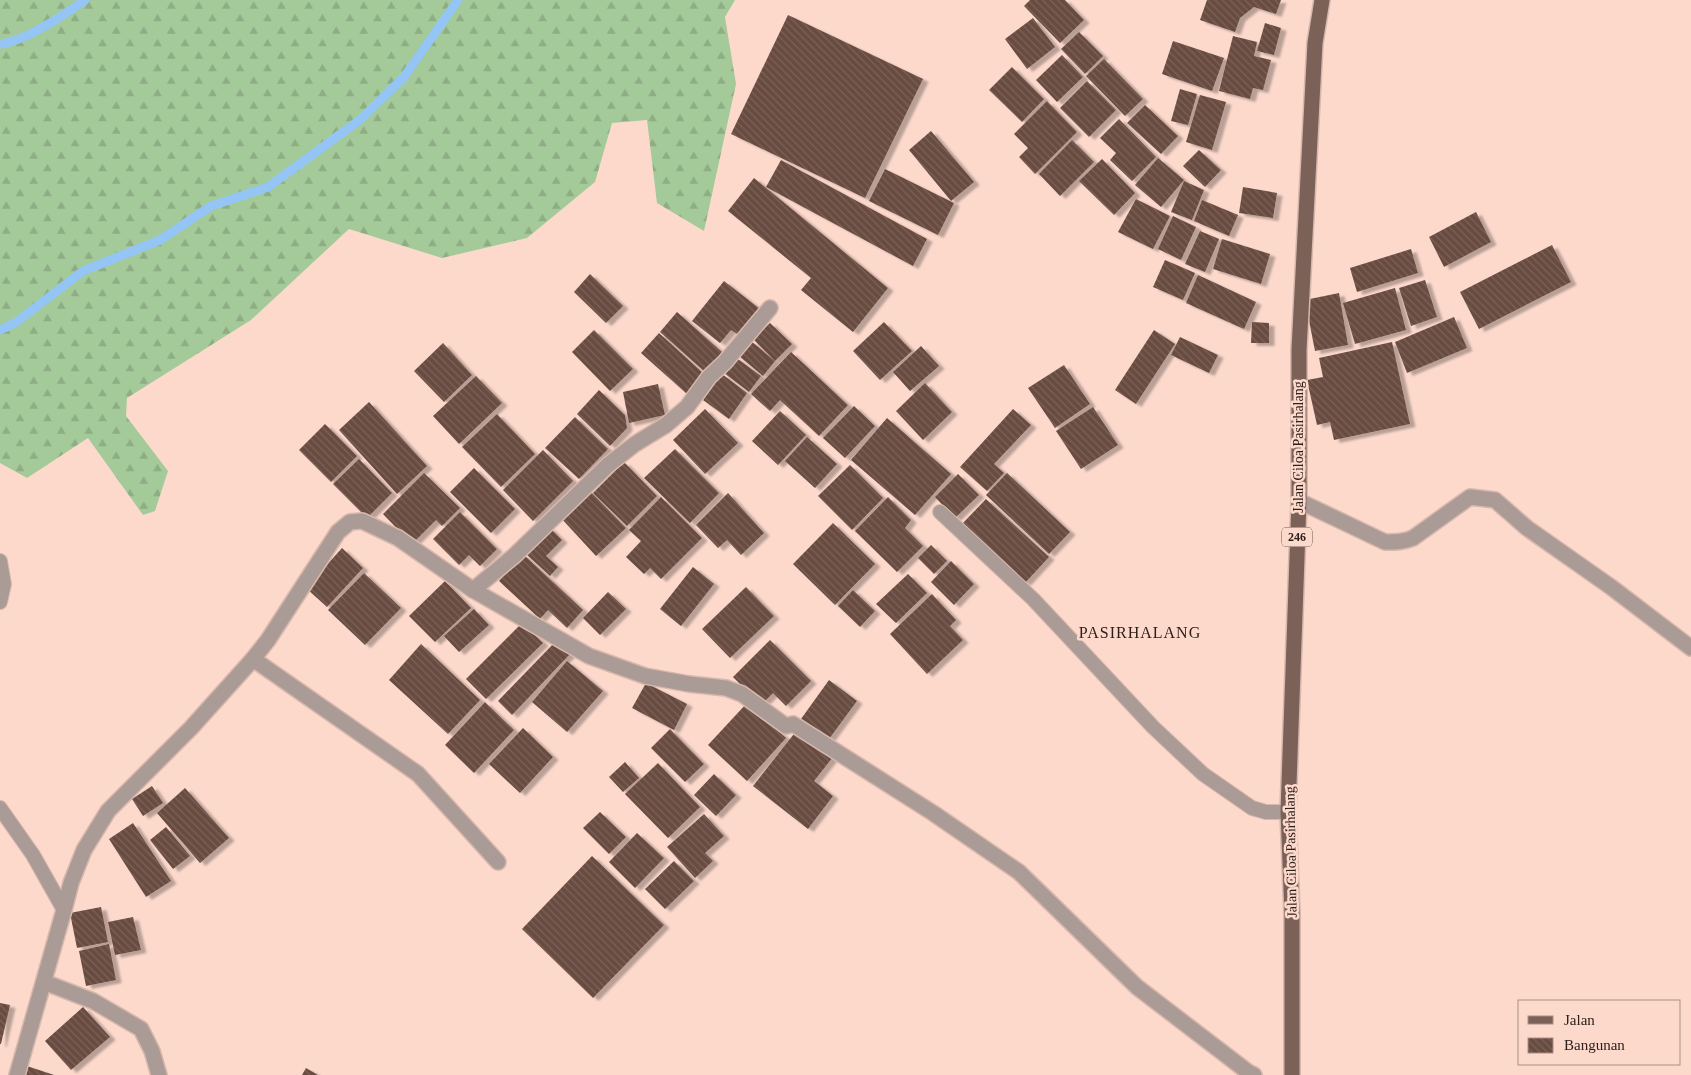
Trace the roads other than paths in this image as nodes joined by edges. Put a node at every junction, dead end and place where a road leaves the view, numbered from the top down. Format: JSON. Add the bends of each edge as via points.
{"nodes":[{"id":1,"x":1322,"y":0,"type":"edge"},
{"id":2,"x":770,"y":308,"type":"dead end"},
{"id":3,"x":1298,"y":501,"type":"junction"},
{"id":4,"x":940,"y":512,"type":"dead end"},
{"id":5,"x":0,"y":561,"type":"edge"},
{"id":6,"x":473,"y":590,"type":"junction"},
{"id":7,"x":0,"y":602,"type":"edge"},
{"id":8,"x":1691,"y":648,"type":"edge"},
{"id":9,"x":253,"y":659,"type":"junction"},
{"id":10,"x":0,"y":808,"type":"edge"},
{"id":11,"x":1288,"y":812,"type":"junction"},
{"id":12,"x":498,"y":862,"type":"dead end"},
{"id":13,"x":64,"y":910,"type":"junction"},
{"id":14,"x":44,"y":982,"type":"junction"},
{"id":15,"x":17,"y":1075,"type":"edge"},
{"id":16,"x":159,"y":1075,"type":"edge"},
{"id":17,"x":1254,"y":1075,"type":"edge"},
{"id":18,"x":1292,"y":1075,"type":"edge"}],
"edges":[{"from":1,"to":3,"type":"main road","name":"Jalan Ciloa Pasirhalang","number":"246","via":[[1315,44],[1299,350]]},
{"from":2,"to":6,"type":"street","via":[[686,407],[666,425],[608,465],[515,555]]},
{"from":3,"to":8,"type":"street","via":[[1385,542],[1405,542],[1470,497],[1495,500],[1527,528],[1611,586]]},
{"from":3,"to":11,"type":"main road","name":"Jalan Ciloa Pasirhalang","number":"246"},
{"from":4,"to":11,"type":"lane","via":[[1033,599],[1203,774],[1252,808]]},
{"from":5,"to":7,"type":"lane","via":[[4,584]]},
{"from":6,"to":9,"type":"street","via":[[398,538],[362,521],[350,522],[338,532]]},
{"from":6,"to":17,"type":"street","via":[[589,656],[645,676],[726,688],[742,694],[786,726],[793,724],[1019,872],[1137,987]]},
{"from":9,"to":12,"type":"street","via":[[418,774]]},
{"from":9,"to":13,"type":"street","via":[[191,728],[108,811],[84,850]]},
{"from":10,"to":13,"type":"lane","via":[[33,855]]},
{"from":11,"to":18,"type":"main road","name":"Jalan Ciloa Pasirhalang","number":"246"},
{"from":13,"to":14,"type":"street"},
{"from":14,"to":15,"type":"street"},
{"from":14,"to":16,"type":"street","via":[[92,1001],[140,1029],[152,1051]]}]}
